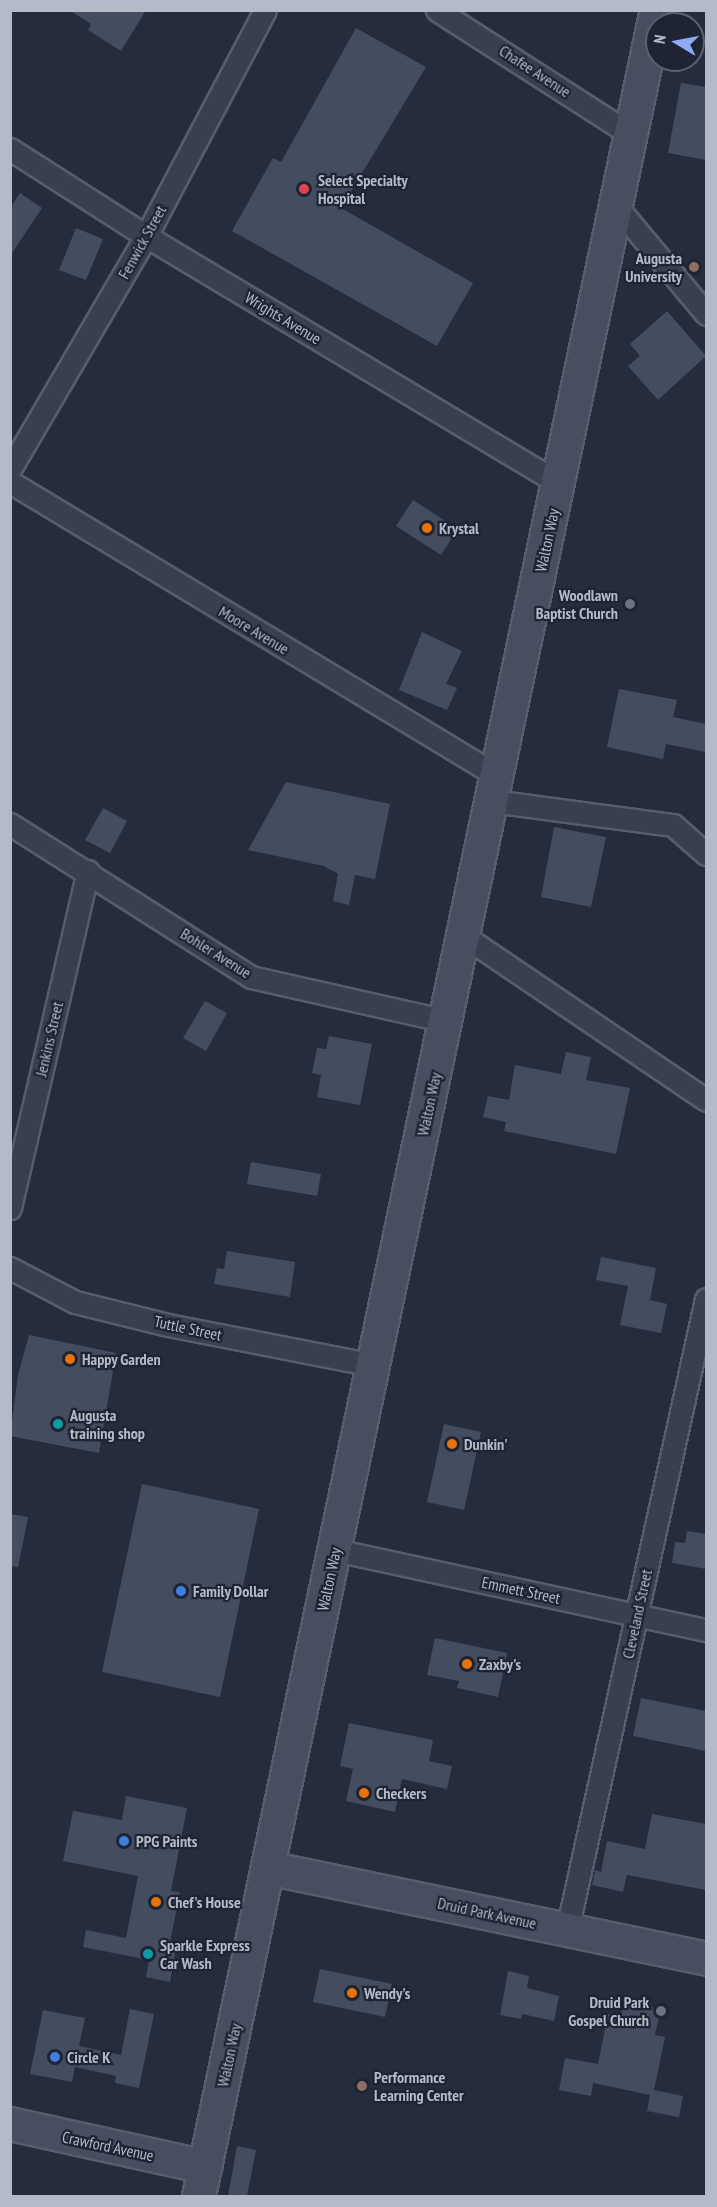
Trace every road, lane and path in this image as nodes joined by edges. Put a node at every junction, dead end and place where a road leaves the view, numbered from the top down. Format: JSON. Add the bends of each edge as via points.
{"nodes":[{"id":1,"x":265,"y":10,"type":"edge"},
{"id":2,"x":437,"y":10,"type":"edge"},
{"id":3,"x":657,"y":10,"type":"edge"},
{"id":4,"x":632,"y":135,"type":"junction"},
{"id":5,"x":10,"y":149,"type":"edge"},
{"id":6,"x":617,"y":207,"type":"junction"},
{"id":7,"x":146,"y":236,"type":"junction"},
{"id":8,"x":706,"y":314,"type":"edge"},
{"id":9,"x":10,"y":469,"type":"edge"},
{"id":10,"x":10,"y":482,"type":"edge"},
{"id":11,"x":559,"y":483,"type":"junction"},
{"id":12,"x":495,"y":788,"type":"junction"},
{"id":13,"x":10,"y":824,"type":"edge"},
{"id":14,"x":706,"y":854,"type":"edge"},
{"id":15,"x":88,"y":871,"type":"junction"},
{"id":16,"x":464,"y":936,"type":"junction"},
{"id":17,"x":446,"y":1021,"type":"junction"},
{"id":18,"x":706,"y":1100,"type":"edge"},
{"id":19,"x":10,"y":1208,"type":"edge"},
{"id":20,"x":10,"y":1268,"type":"edge"},
{"id":21,"x":706,"y":1299,"type":"edge"},
{"id":22,"x":374,"y":1365,"type":"junction"},
{"id":23,"x":335,"y":1550,"type":"junction"},
{"id":24,"x":637,"y":1615,"type":"junction"},
{"id":25,"x":706,"y":1630,"type":"edge"},
{"id":26,"x":268,"y":1868,"type":"junction"},
{"id":27,"x":567,"y":1930,"type":"junction"},
{"id":28,"x":706,"y":1959,"type":"edge"},
{"id":29,"x":10,"y":2124,"type":"edge"},
{"id":30,"x":202,"y":2182,"type":"edge"}],
"edges":[{"from":1,"to":7,"type":"street","name":"Fenwick Street"},
{"from":2,"to":4,"type":"street","name":"Chafee Avenue"},
{"from":3,"to":4,"type":"main road","name":"Walton Way"},
{"from":4,"to":6,"type":"main road","name":"Walton Way"},
{"from":5,"to":7,"type":"street","name":"Wrights Avenue"},
{"from":6,"to":8,"type":"street"},
{"from":6,"to":11,"type":"main road","name":"Walton Way"},
{"from":7,"to":9,"type":"street","name":"Fenwick Street"},
{"from":7,"to":11,"type":"street","name":"Wrights Avenue"},
{"from":10,"to":12,"type":"street","name":"Moore Avenue"},
{"from":11,"to":12,"type":"main road","name":"Walton Way"},
{"from":12,"to":14,"type":"street","name":"Moore Avenue","via":[[673,825]]},
{"from":12,"to":16,"type":"main road","name":"Walton Way"},
{"from":13,"to":15,"type":"street","name":"Bohler Avenue"},
{"from":15,"to":17,"type":"street","name":"Bohler Avenue","via":[[251,977]]},
{"from":15,"to":19,"type":"street","name":"Jenkins Street"},
{"from":16,"to":17,"type":"main road","name":"Walton Way"},
{"from":16,"to":18,"type":"street"},
{"from":17,"to":22,"type":"main road","name":"Walton Way"},
{"from":20,"to":22,"type":"street","name":"Tuttle Street","via":[[75,1302],[168,1325]]},
{"from":21,"to":24,"type":"street","name":"Cleveland Street"},
{"from":22,"to":23,"type":"main road","name":"Walton Way"},
{"from":23,"to":24,"type":"street","name":"Emmett Street"},
{"from":23,"to":26,"type":"main road","name":"Walton Way"},
{"from":24,"to":25,"type":"street","name":"Emmett Street"},
{"from":24,"to":27,"type":"street","name":"Cleveland Street"},
{"from":26,"to":27,"type":"main road","name":"Druid Park Avenue"},
{"from":26,"to":30,"type":"main road","name":"Walton Way"},
{"from":27,"to":28,"type":"main road","name":"Druid Park Avenue"},
{"from":29,"to":30,"type":"main road","name":"Crawford Avenue"}]}
